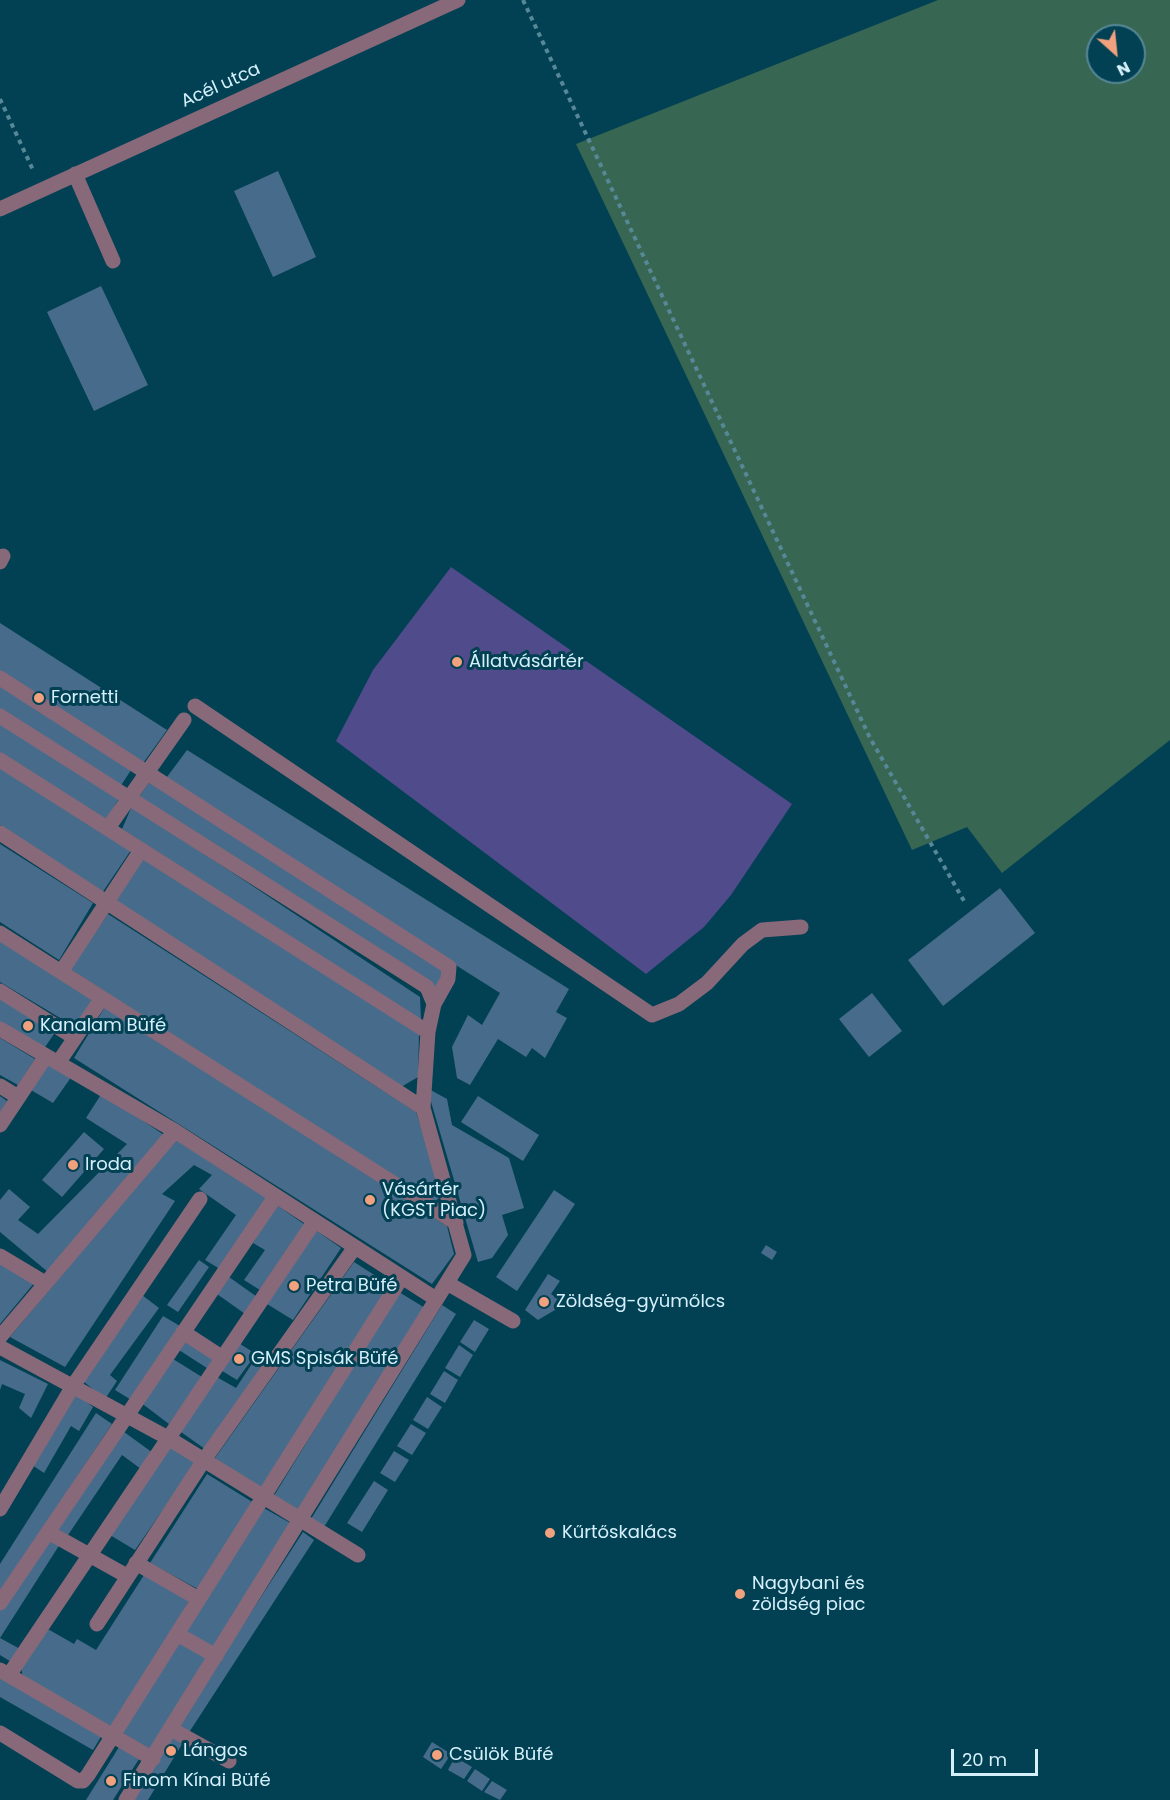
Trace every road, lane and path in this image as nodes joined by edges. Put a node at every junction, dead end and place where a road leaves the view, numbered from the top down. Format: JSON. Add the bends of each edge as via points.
{"nodes":[{"id":1,"x":458,"y":0,"type":"edge"},
{"id":2,"x":524,"y":0,"type":"edge"},
{"id":3,"x":0,"y":99,"type":"edge"},
{"id":4,"x":75,"y":174,"type":"junction"},
{"id":5,"x":42,"y":189,"type":"junction"},
{"id":6,"x":2,"y":204,"type":"edge"},
{"id":7,"x":113,"y":261,"type":"dead end"},
{"id":8,"x":0,"y":678,"type":"edge"},
{"id":9,"x":195,"y":706,"type":"dead end"},
{"id":10,"x":0,"y":716,"type":"edge"},
{"id":11,"x":184,"y":720,"type":"dead end"},
{"id":12,"x":0,"y":760,"type":"edge"},
{"id":13,"x":146,"y":772,"type":"junction"},
{"id":14,"x":128,"y":797,"type":"junction"},
{"id":15,"x":108,"y":828,"type":"junction"},
{"id":16,"x":0,"y":833,"type":"edge"},
{"id":17,"x":141,"y":850,"type":"junction"},
{"id":18,"x":964,"y":901,"type":"dead end"},
{"id":19,"x":106,"y":904,"type":"junction"},
{"id":20,"x":801,"y":927,"type":"dead end"},
{"id":21,"x":0,"y":933,"type":"edge"},
{"id":22,"x":61,"y":972,"type":"junction"},
{"id":23,"x":0,"y":991,"type":"edge"},
{"id":24,"x":102,"y":998,"type":"junction"},
{"id":25,"x":434,"y":1004,"type":"junction"},
{"id":26,"x":0,"y":1029,"type":"edge"},
{"id":27,"x":428,"y":1032,"type":"junction"},
{"id":28,"x":75,"y":1038,"type":"junction"},
{"id":29,"x":52,"y":1060,"type":"junction"},
{"id":30,"x":0,"y":1086,"type":"edge"},
{"id":31,"x":18,"y":1097,"type":"junction"},
{"id":32,"x":423,"y":1108,"type":"junction"},
{"id":33,"x":0,"y":1125,"type":"edge"},
{"id":34,"x":175,"y":1131,"type":"junction"},
{"id":35,"x":275,"y":1197,"type":"junction"},
{"id":36,"x":200,"y":1199,"type":"dead end"},
{"id":37,"x":314,"y":1222,"type":"junction"},
{"id":38,"x":456,"y":1223,"type":"junction"},
{"id":39,"x":355,"y":1248,"type":"junction"},
{"id":40,"x":0,"y":1256,"type":"edge"},
{"id":41,"x":402,"y":1277,"type":"junction"},
{"id":42,"x":45,"y":1283,"type":"junction"},
{"id":43,"x":447,"y":1283,"type":"junction"},
{"id":44,"x":436,"y":1299,"type":"junction"},
{"id":45,"x":513,"y":1321,"type":"dead end"},
{"id":46,"x":183,"y":1332,"type":"junction"},
{"id":47,"x":0,"y":1337,"type":"edge"},
{"id":48,"x":0,"y":1347,"type":"edge"},
{"id":49,"x":223,"y":1358,"type":"junction"},
{"id":50,"x":73,"y":1386,"type":"junction"},
{"id":51,"x":127,"y":1415,"type":"junction"},
{"id":52,"x":168,"y":1438,"type":"junction"},
{"id":53,"x":204,"y":1460,"type":"junction"},
{"id":54,"x":262,"y":1497,"type":"junction"},
{"id":55,"x":0,"y":1509,"type":"edge"},
{"id":56,"x":300,"y":1521,"type":"junction"},
{"id":57,"x":48,"y":1532,"type":"junction"},
{"id":58,"x":358,"y":1555,"type":"dead end"},
{"id":59,"x":90,"y":1556,"type":"junction"},
{"id":60,"x":136,"y":1563,"type":"junction"},
{"id":61,"x":128,"y":1576,"type":"junction"},
{"id":62,"x":199,"y":1599,"type":"junction"},
{"id":63,"x":0,"y":1603,"type":"edge"},
{"id":64,"x":96,"y":1624,"type":"dead end"},
{"id":65,"x":177,"y":1634,"type":"junction"},
{"id":66,"x":216,"y":1656,"type":"junction"},
{"id":67,"x":4,"y":1673,"type":"edge"},
{"id":68,"x":171,"y":1729,"type":"junction"},
{"id":69,"x":0,"y":1733,"type":"edge"},
{"id":70,"x":113,"y":1735,"type":"junction"},
{"id":71,"x":153,"y":1759,"type":"junction"},
{"id":72,"x":229,"y":1761,"type":"dead end"},
{"id":73,"x":126,"y":1800,"type":"edge"}],
"edges":[{"from":1,"to":4,"type":"street","name":"Acél utca"},
{"from":2,"to":18,"type":"path","via":[[870,738]]},
{"from":3,"to":5,"type":"path"},
{"from":4,"to":5,"type":"street","name":"Acél utca"},
{"from":4,"to":7,"type":"street"},
{"from":5,"to":6,"type":"street","name":"Acél utca"},
{"from":8,"to":13,"type":"street"},
{"from":9,"to":20,"type":"street","via":[[652,1015],[679,1004],[707,983],[743,944],[762,930]]},
{"from":10,"to":14,"type":"street"},
{"from":11,"to":13,"type":"street"},
{"from":12,"to":15,"type":"street"},
{"from":13,"to":14,"type":"street"},
{"from":13,"to":25,"type":"street","via":[[449,967],[448,979]]},
{"from":14,"to":15,"type":"street"},
{"from":14,"to":25,"type":"street","via":[[427,987]]},
{"from":15,"to":17,"type":"street"},
{"from":16,"to":19,"type":"street"},
{"from":17,"to":19,"type":"street"},
{"from":17,"to":27,"type":"street"},
{"from":19,"to":22,"type":"street"},
{"from":19,"to":32,"type":"street"},
{"from":21,"to":22,"type":"street"},
{"from":22,"to":24,"type":"street"},
{"from":23,"to":28,"type":"street"},
{"from":24,"to":28,"type":"street"},
{"from":24,"to":38,"type":"street"},
{"from":25,"to":27,"type":"street"},
{"from":26,"to":29,"type":"street"},
{"from":27,"to":32,"type":"street"},
{"from":28,"to":29,"type":"street"},
{"from":29,"to":31,"type":"street"},
{"from":29,"to":34,"type":"street"},
{"from":30,"to":31,"type":"street"},
{"from":31,"to":33,"type":"street"},
{"from":32,"to":38,"type":"street"},
{"from":34,"to":35,"type":"street"},
{"from":34,"to":42,"type":"street"},
{"from":35,"to":37,"type":"street"},
{"from":35,"to":46,"type":"street"},
{"from":36,"to":50,"type":"street"},
{"from":37,"to":39,"type":"street"},
{"from":37,"to":49,"type":"street"},
{"from":38,"to":43,"type":"street","via":[[464,1255]]},
{"from":39,"to":41,"type":"street"},
{"from":39,"to":53,"type":"street"},
{"from":40,"to":42,"type":"street"},
{"from":41,"to":44,"type":"street"},
{"from":41,"to":54,"type":"street"},
{"from":42,"to":47,"type":"street"},
{"from":43,"to":44,"type":"street"},
{"from":43,"to":45,"type":"street"},
{"from":44,"to":56,"type":"street"},
{"from":46,"to":49,"type":"street"},
{"from":46,"to":51,"type":"street"},
{"from":48,"to":50,"type":"street"},
{"from":49,"to":52,"type":"street"},
{"from":50,"to":51,"type":"street"},
{"from":50,"to":55,"type":"street"},
{"from":51,"to":52,"type":"street"},
{"from":51,"to":57,"type":"street"},
{"from":52,"to":53,"type":"street"},
{"from":52,"to":59,"type":"street"},
{"from":53,"to":54,"type":"street"},
{"from":53,"to":60,"type":"street"},
{"from":54,"to":56,"type":"street"},
{"from":54,"to":62,"type":"street"},
{"from":56,"to":58,"type":"street"},
{"from":56,"to":66,"type":"street"},
{"from":57,"to":59,"type":"street"},
{"from":57,"to":63,"type":"street"},
{"from":59,"to":61,"type":"street"},
{"from":59,"to":67,"type":"street"},
{"from":60,"to":61,"type":"street"},
{"from":60,"to":62,"type":"street"},
{"from":61,"to":64,"type":"street"},
{"from":62,"to":65,"type":"street"},
{"from":65,"to":66,"type":"street"},
{"from":65,"to":70,"type":"street"},
{"from":66,"to":68,"type":"street"},
{"from":67,"to":70,"type":"street"},
{"from":68,"to":71,"type":"street"},
{"from":68,"to":72,"type":"street"},
{"from":69,"to":70,"type":"street","via":[[78,1781],[88,1775]]},
{"from":70,"to":71,"type":"street"},
{"from":71,"to":73,"type":"street"}]}
